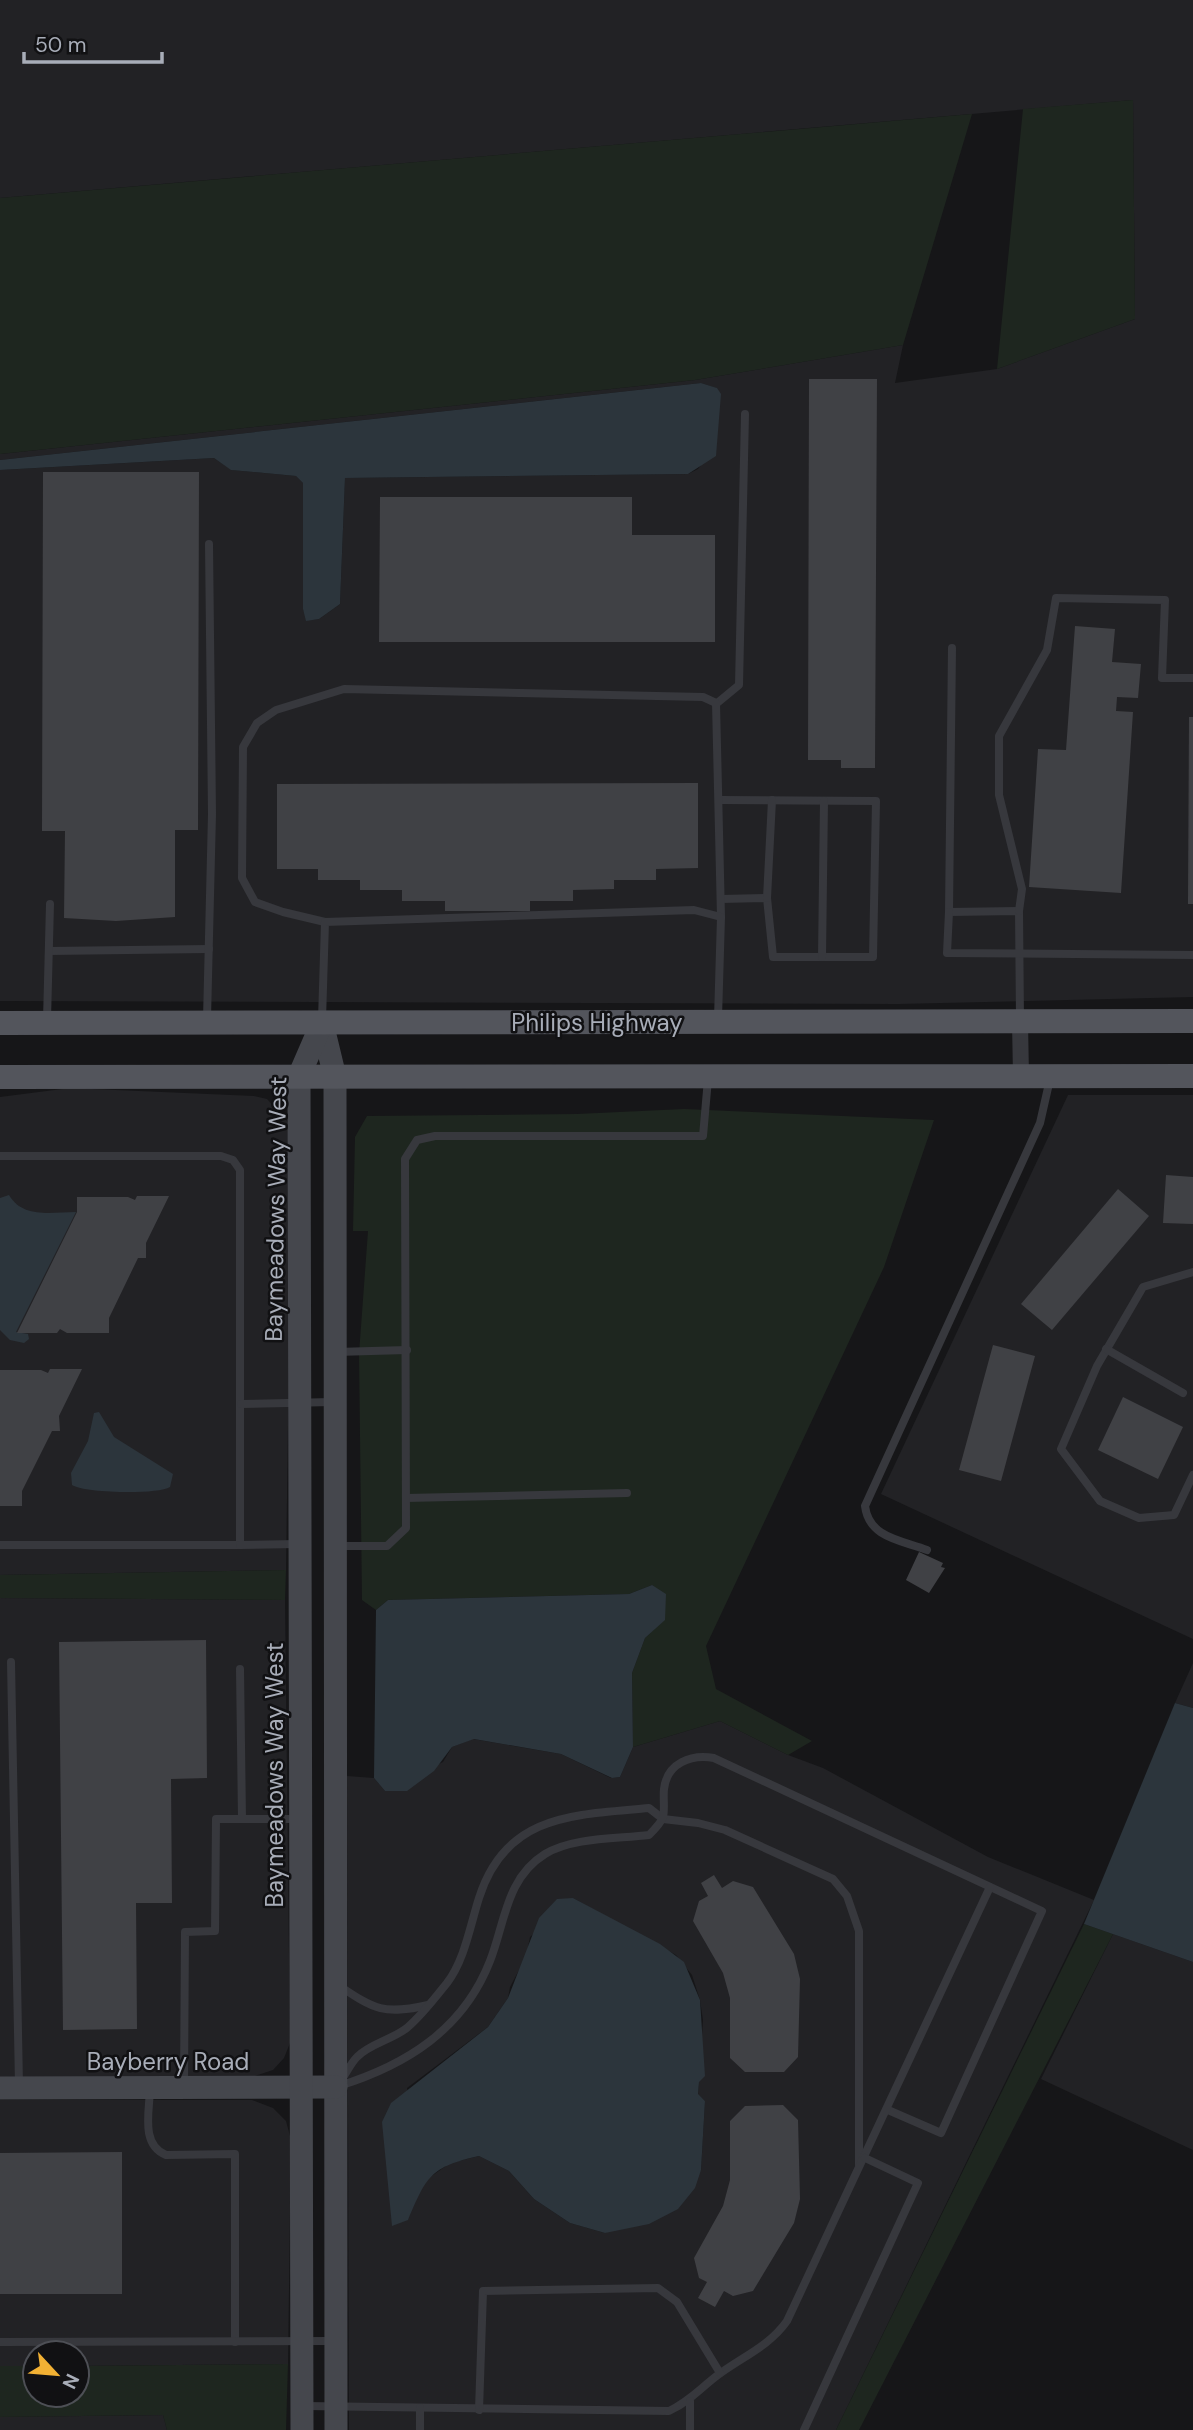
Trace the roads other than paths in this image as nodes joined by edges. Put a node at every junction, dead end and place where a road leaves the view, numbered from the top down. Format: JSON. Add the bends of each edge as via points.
{"nodes":[{"id":1,"x":745,"y":414,"type":"dead end"},
{"id":2,"x":209,"y":544,"type":"dead end"},
{"id":3,"x":952,"y":649,"type":"dead end"},
{"id":4,"x":1193,"y":678,"type":"edge"},
{"id":5,"x":716,"y":704,"type":"junction"},
{"id":6,"x":720,"y":800,"type":"junction"},
{"id":7,"x":772,"y":800,"type":"junction"},
{"id":8,"x":824,"y":801,"type":"junction"},
{"id":9,"x":767,"y":898,"type":"junction"},
{"id":10,"x":721,"y":899,"type":"junction"},
{"id":11,"x":50,"y":904,"type":"dead end"},
{"id":12,"x":1019,"y":911,"type":"junction"},
{"id":13,"x":949,"y":912,"type":"junction"},
{"id":14,"x":721,"y":917,"type":"junction"},
{"id":15,"x":326,"y":922,"type":"junction"},
{"id":16,"x":209,"y":949,"type":"junction"},
{"id":17,"x":49,"y":951,"type":"junction"},
{"id":18,"x":1193,"y":955,"type":"edge"},
{"id":19,"x":1020,"y":956,"type":"junction"},
{"id":20,"x":822,"y":957,"type":"junction"},
{"id":21,"x":1193,"y":1021,"type":"edge"},
{"id":22,"x":207,"y":1022,"type":"junction"},
{"id":23,"x":1020,"y":1022,"type":"junction"},
{"id":24,"x":0,"y":1023,"type":"edge"},
{"id":25,"x":47,"y":1023,"type":"junction"},
{"id":26,"x":322,"y":1023,"type":"junction"},
{"id":27,"x":718,"y":1023,"type":"junction"},
{"id":28,"x":299,"y":1076,"type":"junction"},
{"id":29,"x":708,"y":1076,"type":"junction"},
{"id":30,"x":1021,"y":1076,"type":"junction"},
{"id":31,"x":1050,"y":1076,"type":"junction"},
{"id":32,"x":1193,"y":1076,"type":"edge"},
{"id":33,"x":0,"y":1077,"type":"edge"},
{"id":34,"x":335,"y":1077,"type":"junction"},
{"id":35,"x":0,"y":1156,"type":"edge"},
{"id":36,"x":1193,"y":1272,"type":"edge"},
{"id":37,"x":1106,"y":1349,"type":"junction"},
{"id":38,"x":407,"y":1350,"type":"junction"},
{"id":39,"x":335,"y":1353,"type":"junction"},
{"id":40,"x":1183,"y":1393,"type":"dead end"},
{"id":41,"x":302,"y":1402,"type":"junction"},
{"id":42,"x":335,"y":1402,"type":"junction"},
{"id":43,"x":241,"y":1404,"type":"junction"},
{"id":44,"x":1193,"y":1475,"type":"edge"},
{"id":45,"x":627,"y":1493,"type":"dead end"},
{"id":46,"x":406,"y":1497,"type":"junction"},
{"id":47,"x":301,"y":1544,"type":"junction"},
{"id":48,"x":0,"y":1545,"type":"edge"},
{"id":49,"x":240,"y":1545,"type":"junction"},
{"id":50,"x":335,"y":1546,"type":"junction"},
{"id":51,"x":927,"y":1550,"type":"dead end"},
{"id":52,"x":11,"y":1662,"type":"dead end"},
{"id":53,"x":240,"y":1669,"type":"dead end"},
{"id":54,"x":243,"y":1819,"type":"junction"},
{"id":55,"x":302,"y":1819,"type":"junction"},
{"id":56,"x":663,"y":1819,"type":"junction"},
{"id":57,"x":990,"y":1886,"type":"junction"},
{"id":58,"x":336,"y":1984,"type":"junction"},
{"id":59,"x":428,"y":2005,"type":"junction"},
{"id":60,"x":337,"y":2087,"type":"junction"},
{"id":61,"x":9,"y":2088,"type":"edge"},
{"id":62,"x":301,"y":2088,"type":"junction"},
{"id":63,"x":184,"y":2089,"type":"junction"},
{"id":64,"x":149,"y":2090,"type":"junction"},
{"id":65,"x":888,"y":2110,"type":"junction"},
{"id":66,"x":865,"y":2158,"type":"junction"},
{"id":67,"x":859,"y":2170,"type":"junction"},
{"id":68,"x":336,"y":2341,"type":"junction"},
{"id":69,"x":0,"y":2342,"type":"edge"},
{"id":70,"x":235,"y":2342,"type":"junction"},
{"id":71,"x":302,"y":2342,"type":"junction"},
{"id":72,"x":720,"y":2373,"type":"junction"},
{"id":73,"x":690,"y":2401,"type":"junction"},
{"id":74,"x":302,"y":2406,"type":"junction"},
{"id":75,"x":336,"y":2407,"type":"junction"},
{"id":76,"x":420,"y":2408,"type":"junction"},
{"id":77,"x":479,"y":2410,"type":"junction"},
{"id":78,"x":302,"y":2430,"type":"edge"},
{"id":79,"x":336,"y":2430,"type":"edge"},
{"id":80,"x":420,"y":2430,"type":"edge"},
{"id":81,"x":690,"y":2430,"type":"edge"},
{"id":82,"x":804,"y":2430,"type":"edge"}],
"edges":[{"from":1,"to":5,"type":"lane","via":[[739,685]]},
{"from":2,"to":16,"type":"lane"},
{"from":3,"to":13,"type":"lane"},
{"from":4,"to":12,"type":"lane","via":[[1162,678],[1164,600],[1056,598],[1047,650],[999,736],[999,795],[1022,889]]},
{"from":5,"to":6,"type":"lane"},
{"from":5,"to":15,"type":"lane","via":[[703,697],[344,689],[276,710],[257,723],[243,747],[242,878],[256,902]]},
{"from":6,"to":7,"type":"lane"},
{"from":6,"to":10,"type":"lane"},
{"from":7,"to":8,"type":"lane"},
{"from":7,"to":9,"type":"lane"},
{"from":8,"to":20,"type":"lane"},
{"from":8,"to":20,"type":"lane","via":[[876,801],[873,957]]},
{"from":9,"to":10,"type":"lane"},
{"from":9,"to":20,"type":"lane","via":[[772,957]]},
{"from":10,"to":14,"type":"lane"},
{"from":11,"to":17,"type":"lane"},
{"from":12,"to":13,"type":"lane"},
{"from":12,"to":19,"type":"lane"},
{"from":13,"to":19,"type":"lane","via":[[947,953]]},
{"from":14,"to":15,"type":"lane","via":[[694,910]]},
{"from":14,"to":27,"type":"lane"},
{"from":15,"to":26,"type":"lane"},
{"from":16,"to":17,"type":"lane"},
{"from":16,"to":22,"type":"lane"},
{"from":17,"to":25,"type":"lane"},
{"from":18,"to":19,"type":"lane"},
{"from":19,"to":23,"type":"lane"},
{"from":21,"to":23,"type":"main road","name":"Philips Highway"},
{"from":22,"to":25,"type":"main road","name":"Philips Highway"},
{"from":22,"to":26,"type":"main road","name":"Philips Highway"},
{"from":23,"to":27,"type":"main road","name":"Philips Highway"},
{"from":23,"to":30,"type":"street"},
{"from":24,"to":25,"type":"main road","name":"Philips Highway"},
{"from":26,"to":27,"type":"main road","name":"Philips Highway"},
{"from":26,"to":28,"type":"street","name":"Baymeadows Way West"},
{"from":26,"to":34,"type":"street"},
{"from":28,"to":33,"type":"main road"},
{"from":28,"to":34,"type":"main road"},
{"from":28,"to":41,"type":"street","name":"Baymeadows Way West"},
{"from":29,"to":30,"type":"main road"},
{"from":29,"to":34,"type":"main road"},
{"from":29,"to":38,"type":"lane","via":[[703,1136],[435,1136],[417,1140],[405,1159]]},
{"from":30,"to":31,"type":"main road"},
{"from":31,"to":32,"type":"main road"},
{"from":31,"to":51,"type":"lane","via":[[1040,1123],[864,1506],[873,1529]]},
{"from":34,"to":39,"type":"street"},
{"from":35,"to":43,"type":"lane","via":[[221,1156],[233,1160],[240,1170]]},
{"from":36,"to":37,"type":"lane","via":[[1143,1287]]},
{"from":37,"to":40,"type":"lane"},
{"from":37,"to":44,"type":"lane","via":[[1061,1449],[1100,1501],[1139,1518],[1174,1516]]},
{"from":38,"to":39,"type":"lane"},
{"from":38,"to":46,"type":"lane"},
{"from":39,"to":42,"type":"street"},
{"from":41,"to":42,"type":"lane"},
{"from":41,"to":43,"type":"lane"},
{"from":41,"to":47,"type":"street","name":"Baymeadows Way West"},
{"from":42,"to":50,"type":"street"},
{"from":43,"to":49,"type":"lane"},
{"from":45,"to":46,"type":"lane"},
{"from":46,"to":50,"type":"lane","via":[[406,1528],[387,1546]]},
{"from":47,"to":49,"type":"lane"},
{"from":47,"to":55,"type":"street","name":"Baymeadows Way West"},
{"from":48,"to":49,"type":"lane"},
{"from":50,"to":58,"type":"street"},
{"from":52,"to":61,"type":"lane"},
{"from":53,"to":54,"type":"lane"},
{"from":54,"to":55,"type":"lane"},
{"from":54,"to":63,"type":"lane","via":[[216,1819],[215,1931],[185,1932]]},
{"from":55,"to":62,"type":"street","name":"Baymeadows Way West"},
{"from":56,"to":57,"type":"lane","via":[[664,1785],[673,1768],[686,1758],[714,1758]]},
{"from":56,"to":59,"type":"lane","via":[[649,1808],[566,1815],[536,1826],[492,1868],[465,1946],[449,1980]]},
{"from":56,"to":60,"type":"lane","via":[[649,1835],[580,1843],[546,1853],[527,1869],[513,1890],[489,1964],[454,2019],[404,2061]]},
{"from":56,"to":67,"type":"lane","via":[[725,1830],[833,1879],[847,1896],[859,1931]]},
{"from":57,"to":65,"type":"lane"},
{"from":57,"to":65,"type":"lane","via":[[1042,1912],[941,2133]]},
{"from":58,"to":59,"type":"lane","via":[[385,2012]]},
{"from":58,"to":60,"type":"street"},
{"from":59,"to":60,"type":"lane","via":[[408,2028],[358,2055]]},
{"from":60,"to":62,"type":"street","name":"Bayberry Road"},
{"from":60,"to":68,"type":"street"},
{"from":61,"to":64,"type":"street","name":"Bayberry Road"},
{"from":62,"to":63,"type":"street","name":"Bayberry Road"},
{"from":62,"to":71,"type":"street","name":"Baymeadows Way West"},
{"from":63,"to":64,"type":"street","name":"Bayberry Road"},
{"from":64,"to":70,"type":"lane","via":[[149,2142],[155,2151],[166,2155],[235,2154]]},
{"from":65,"to":66,"type":"lane"},
{"from":66,"to":67,"type":"lane"},
{"from":66,"to":82,"type":"lane","via":[[918,2183]]},
{"from":67,"to":72,"type":"lane","via":[[787,2321],[774,2339]]},
{"from":68,"to":71,"type":"lane"},
{"from":68,"to":75,"type":"street"},
{"from":69,"to":70,"type":"lane"},
{"from":70,"to":71,"type":"lane"},
{"from":71,"to":74,"type":"street","name":"Baymeadows Way West"},
{"from":72,"to":73,"type":"lane"},
{"from":72,"to":77,"type":"lane","via":[[677,2302],[658,2288],[483,2291]]},
{"from":73,"to":77,"type":"lane","via":[[669,2411]]},
{"from":73,"to":81,"type":"lane"},
{"from":74,"to":75,"type":"lane"},
{"from":74,"to":78,"type":"street","name":"Baymeadows Way West"},
{"from":75,"to":76,"type":"lane"},
{"from":75,"to":79,"type":"street"},
{"from":76,"to":77,"type":"lane"},
{"from":76,"to":80,"type":"lane"}]}
